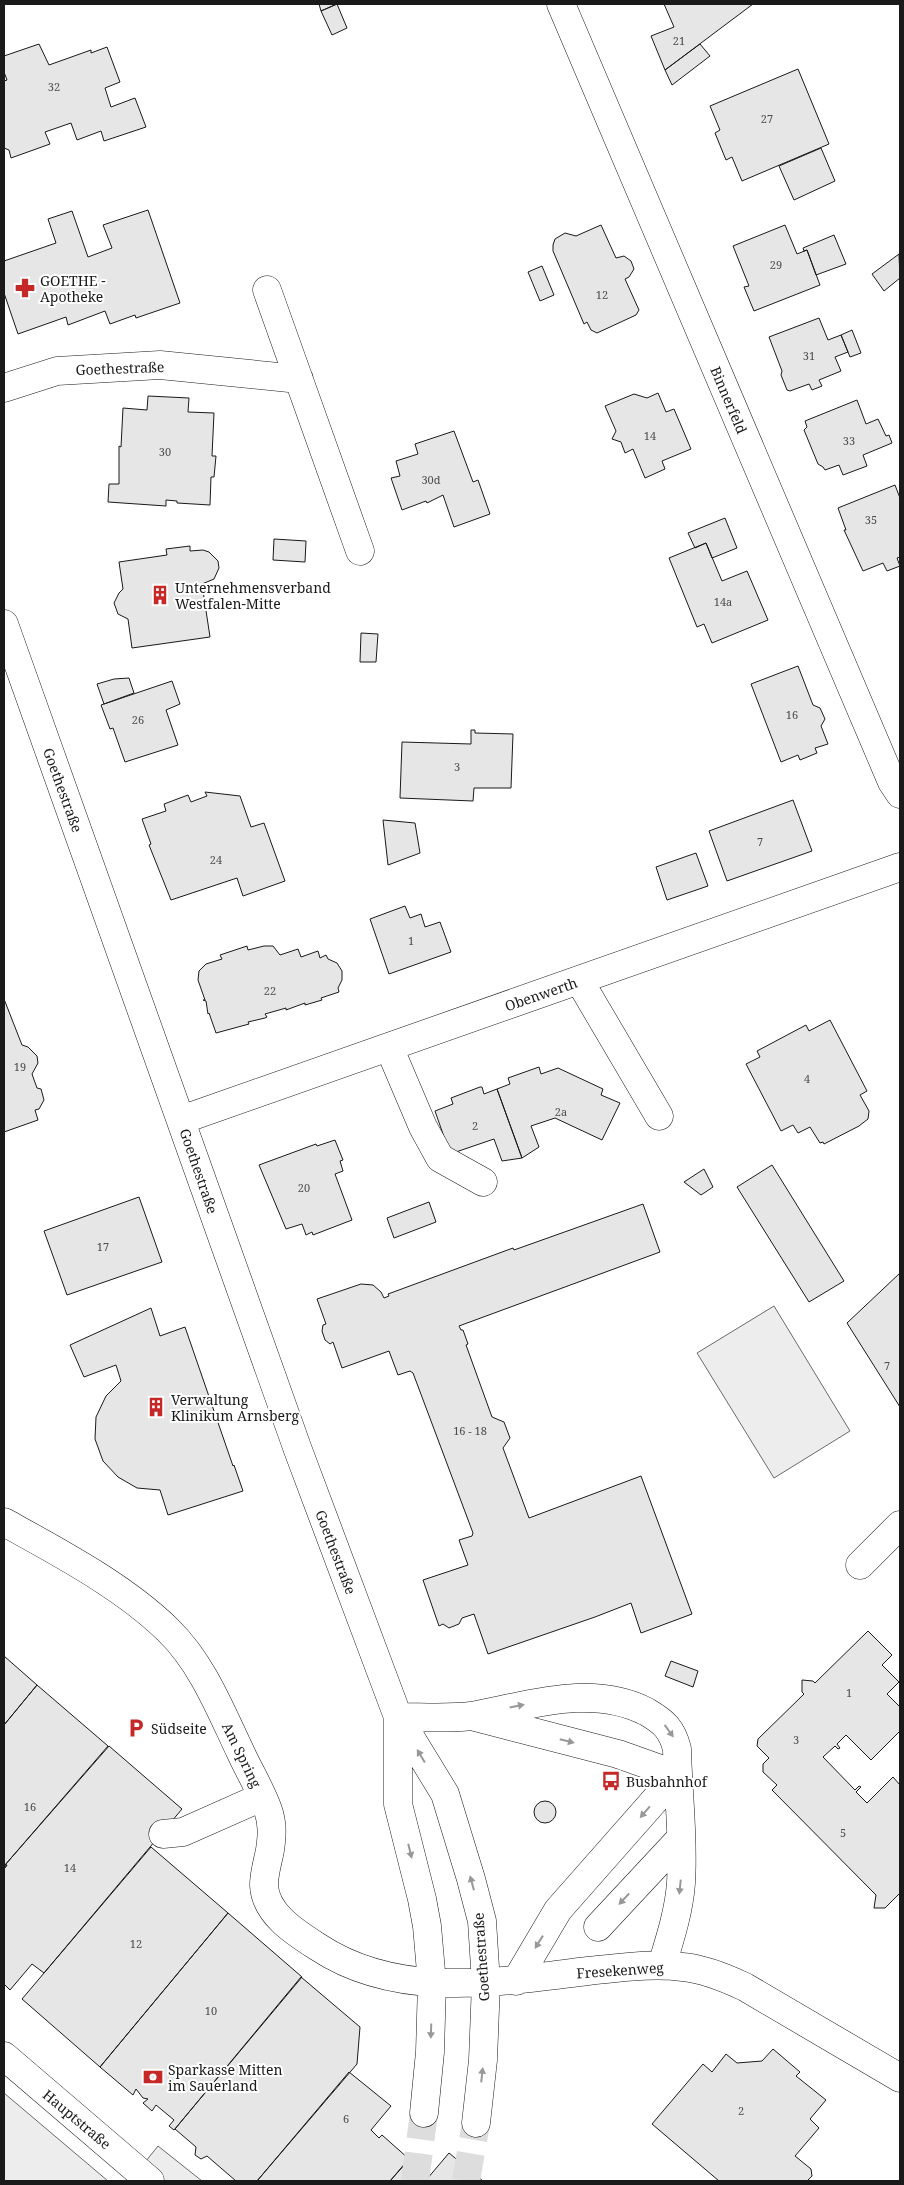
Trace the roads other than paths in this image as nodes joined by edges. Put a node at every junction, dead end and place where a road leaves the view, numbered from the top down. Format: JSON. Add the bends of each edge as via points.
{"nodes":[{"id":1,"x":561,"y":4,"type":"edge"},
{"id":2,"x":267,"y":290,"type":"dead end"},
{"id":3,"x":299,"y":379,"type":"junction"},
{"id":4,"x":4,"y":388,"type":"edge"},
{"id":5,"x":360,"y":551,"type":"dead end"},
{"id":6,"x":4,"y":624,"type":"edge"},
{"id":7,"x":900,"y":794,"type":"edge"},
{"id":8,"x":900,"y":867,"type":"edge"},
{"id":9,"x":579,"y":980,"type":"junction"},
{"id":10,"x":389,"y":1047,"type":"junction"},
{"id":11,"x":658,"y":1116,"type":"dead end"},
{"id":12,"x":181,"y":1120,"type":"junction"},
{"id":13,"x":483,"y":1182,"type":"dead end"},
{"id":14,"x":4,"y":1522,"type":"edge"},
{"id":15,"x":900,"y":1525,"type":"edge"},
{"id":16,"x":860,"y":1565,"type":"dead end"},
{"id":17,"x":469,"y":1716,"type":"junction"},
{"id":18,"x":398,"y":1717,"type":"junction"},
{"id":19,"x":678,"y":1775,"type":"junction"},
{"id":20,"x":262,"y":1797,"type":"junction"},
{"id":21,"x":163,"y":1834,"type":"dead end"},
{"id":22,"x":681,"y":1838,"type":"junction"},
{"id":23,"x":598,"y":1927,"type":"dead end"},
{"id":24,"x":662,"y":1965,"type":"junction"},
{"id":25,"x":516,"y":1981,"type":"junction"},
{"id":26,"x":432,"y":1982,"type":"junction"},
{"id":27,"x":486,"y":1982,"type":"junction"},
{"id":28,"x":4,"y":2056,"type":"edge"},
{"id":29,"x":900,"y":2078,"type":"edge"},
{"id":30,"x":424,"y":2113,"type":"tunnel mouth"},
{"id":31,"x":476,"y":2123,"type":"tunnel mouth"},
{"id":32,"x":150,"y":2181,"type":"edge"}],
"edges":[{"from":1,"to":7,"type":"street","name":"Binnerfeld","via":[[892,782]]},
{"from":2,"to":3,"type":"street"},
{"from":3,"to":4,"type":"street","name":"Goethestraße","via":[[160,365],[57,371]]},
{"from":3,"to":5,"type":"street"},
{"from":6,"to":12,"type":"street","name":"Goethestraße"},
{"from":8,"to":9,"type":"street","name":"Obenwerth"},
{"from":9,"to":10,"type":"street","name":"Obenwerth"},
{"from":9,"to":11,"type":"street"},
{"from":10,"to":12,"type":"street","name":"Obenwerth"},
{"from":10,"to":13,"type":"street","via":[[440,1158]]},
{"from":12,"to":18,"type":"street","name":"Goethestraße","via":[[298,1450]]},
{"from":14,"to":20,"type":"street","name":"Am Spring","via":[[103,1581],[168,1630],[191,1658],[215,1698]]},
{"from":15,"to":16,"type":"street"},
{"from":17,"to":18,"type":"street"},
{"from":17,"to":19,"type":"street","one_way":true,"via":[[618,1754]]},
{"from":17,"to":19,"type":"street","one_way":true,"via":[[529,1704],[586,1698],[601,1698],[638,1708],[664,1724],[674,1735]]},
{"from":18,"to":26,"type":"street","name":"Goethestraße","one_way":true,"via":[[398,1804],[427,1926]]},
{"from":27,"to":18,"type":"street","name":"Goethestraße","one_way":true,"via":[[482,1921],[445,1794]]},
{"from":19,"to":22,"type":"street"},
{"from":19,"to":25,"type":"street","one_way":true,"via":[[558,1910]]},
{"from":20,"to":21,"type":"street","via":[[183,1832]]},
{"from":20,"to":26,"type":"street","name":"Am Spring","via":[[272,1832],[264,1891],[278,1916],[316,1946],[354,1967]]},
{"from":22,"to":23,"type":"street","one_way":true},
{"from":22,"to":24,"type":"street","one_way":true,"via":[[681,1884]]},
{"from":24,"to":25,"type":"street","name":"Fresekenweg"},
{"from":24,"to":29,"type":"street","name":"Fresekenweg","via":[[722,1976]]},
{"from":25,"to":27,"type":"street","name":"Fresekenweg"},
{"from":26,"to":27,"type":"street","name":"Fresekenweg"},
{"from":26,"to":30,"type":"street","name":"Goethestraße","one_way":true},
{"from":31,"to":27,"type":"street","name":"Goethestraße","one_way":true,"via":[[483,2060]]},
{"from":28,"to":32,"type":"street","name":"Hauptstraße"}]}
